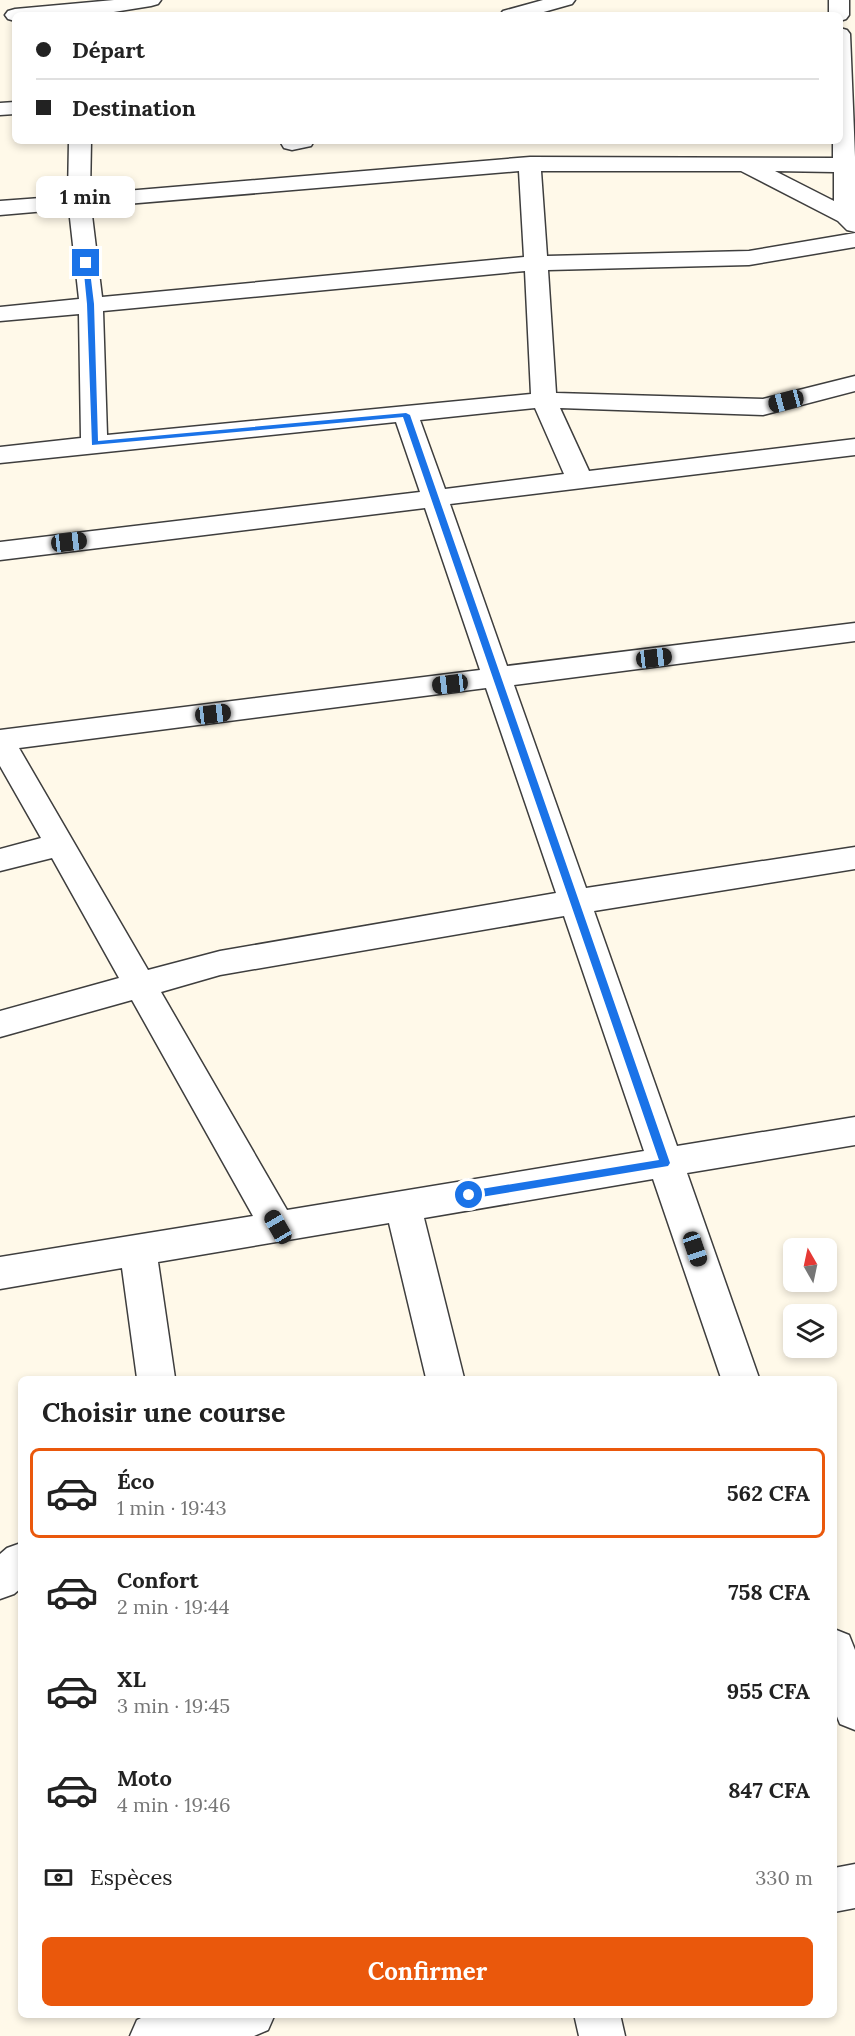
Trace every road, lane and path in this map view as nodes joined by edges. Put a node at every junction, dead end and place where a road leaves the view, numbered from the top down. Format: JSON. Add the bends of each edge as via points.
{"nodes":[{"id":1,"x":151,"y":0,"type":"edge"},
{"id":2,"x":565,"y":0,"type":"edge"},
{"id":3,"x":95,"y":12,"type":"edge"},
{"id":4,"x":504,"y":12,"type":"edge"},
{"id":5,"x":843,"y":73,"type":"edge"},
{"id":6,"x":80,"y":144,"type":"edge"},
{"id":7,"x":712,"y":144,"type":"edge"},
{"id":8,"x":530,"y":164,"type":"junction"},
{"id":9,"x":742,"y":164,"type":"junction"},
{"id":10,"x":850,"y":165,"type":"edge"},
{"id":11,"x":79,"y":201,"type":"junction"},
{"id":12,"x":0,"y":208,"type":"edge"},
{"id":13,"x":851,"y":220,"type":"edge"},
{"id":14,"x":855,"y":240,"type":"edge"},
{"id":15,"x":535,"y":263,"type":"junction"},
{"id":16,"x":91,"y":304,"type":"junction"},
{"id":17,"x":0,"y":314,"type":"edge"},
{"id":18,"x":855,"y":383,"type":"edge"},
{"id":19,"x":544,"y":400,"type":"junction"},
{"id":20,"x":406,"y":415,"type":"junction"},
{"id":21,"x":94,"y":444,"type":"junction"},
{"id":22,"x":855,"y":447,"type":"edge"},
{"id":23,"x":0,"y":455,"type":"edge"},
{"id":24,"x":580,"y":480,"type":"junction"},
{"id":25,"x":435,"y":498,"type":"junction"},
{"id":26,"x":0,"y":551,"type":"edge"},
{"id":27,"x":855,"y":632,"type":"edge"},
{"id":28,"x":497,"y":679,"type":"junction"},
{"id":29,"x":0,"y":740,"type":"edge"},
{"id":30,"x":60,"y":845,"type":"junction"},
{"id":31,"x":855,"y":858,"type":"edge"},
{"id":32,"x":0,"y":860,"type":"edge"},
{"id":33,"x":575,"y":902,"type":"junction"},
{"id":34,"x":139,"y":984,"type":"junction"},
{"id":35,"x":0,"y":1024,"type":"edge"},
{"id":36,"x":855,"y":1131,"type":"edge"},
{"id":37,"x":665,"y":1163,"type":"junction"},
{"id":38,"x":403,"y":1206,"type":"junction"},
{"id":39,"x":278,"y":1227,"type":"junction"},
{"id":40,"x":138,"y":1250,"type":"junction"},
{"id":41,"x":0,"y":1273,"type":"edge"},
{"id":42,"x":156,"y":1376,"type":"edge"},
{"id":43,"x":445,"y":1376,"type":"edge"},
{"id":44,"x":739,"y":1376,"type":"edge"},
{"id":45,"x":18,"y":1565,"type":"edge"},
{"id":46,"x":0,"y":1580,"type":"edge"},
{"id":47,"x":837,"y":1658,"type":"edge"},
{"id":48,"x":855,"y":1709,"type":"edge"},
{"id":49,"x":855,"y":1886,"type":"edge"},
{"id":50,"x":837,"y":1889,"type":"edge"},
{"id":51,"x":598,"y":2018,"type":"edge"},
{"id":52,"x":248,"y":2020,"type":"edge"},
{"id":53,"x":153,"y":2036,"type":"edge"},
{"id":54,"x":602,"y":2036,"type":"edge"}],
"edges":[{"from":1,"to":3,"type":"street"},
{"from":2,"to":4,"type":"street"},
{"from":5,"to":10,"type":"street"},
{"from":6,"to":11,"type":"street"},
{"from":7,"to":9,"type":"street"},
{"from":8,"to":9,"type":"street"},
{"from":8,"to":11,"type":"street"},
{"from":8,"to":15,"type":"street"},
{"from":9,"to":10,"type":"street"},
{"from":9,"to":13,"type":"street"},
{"from":10,"to":13,"type":"street"},
{"from":11,"to":12,"type":"street"},
{"from":11,"to":16,"type":"street"},
{"from":14,"to":15,"type":"street","via":[[749,258]]},
{"from":15,"to":16,"type":"street"},
{"from":15,"to":19,"type":"street"},
{"from":16,"to":17,"type":"street"},
{"from":16,"to":21,"type":"street"},
{"from":18,"to":19,"type":"street","via":[[763,407]]},
{"from":19,"to":20,"type":"street"},
{"from":19,"to":24,"type":"street"},
{"from":20,"to":21,"type":"street"},
{"from":20,"to":25,"type":"street"},
{"from":21,"to":23,"type":"street"},
{"from":22,"to":24,"type":"street"},
{"from":24,"to":25,"type":"street"},
{"from":25,"to":26,"type":"street"},
{"from":25,"to":28,"type":"street"},
{"from":27,"to":28,"type":"street"},
{"from":28,"to":29,"type":"street"},
{"from":28,"to":33,"type":"street"},
{"from":29,"to":30,"type":"street"},
{"from":30,"to":32,"type":"street"},
{"from":30,"to":34,"type":"street"},
{"from":31,"to":33,"type":"street"},
{"from":33,"to":34,"type":"street","via":[[220,963]]},
{"from":33,"to":37,"type":"street"},
{"from":34,"to":35,"type":"street"},
{"from":34,"to":39,"type":"street"},
{"from":36,"to":37,"type":"street"},
{"from":37,"to":38,"type":"street"},
{"from":37,"to":44,"type":"street"},
{"from":38,"to":39,"type":"street"},
{"from":38,"to":43,"type":"street"},
{"from":39,"to":40,"type":"street"},
{"from":40,"to":41,"type":"street"},
{"from":40,"to":42,"type":"street"},
{"from":45,"to":46,"type":"street"},
{"from":47,"to":48,"type":"street"},
{"from":49,"to":50,"type":"street"},
{"from":51,"to":54,"type":"street"},
{"from":52,"to":53,"type":"street"}]}
